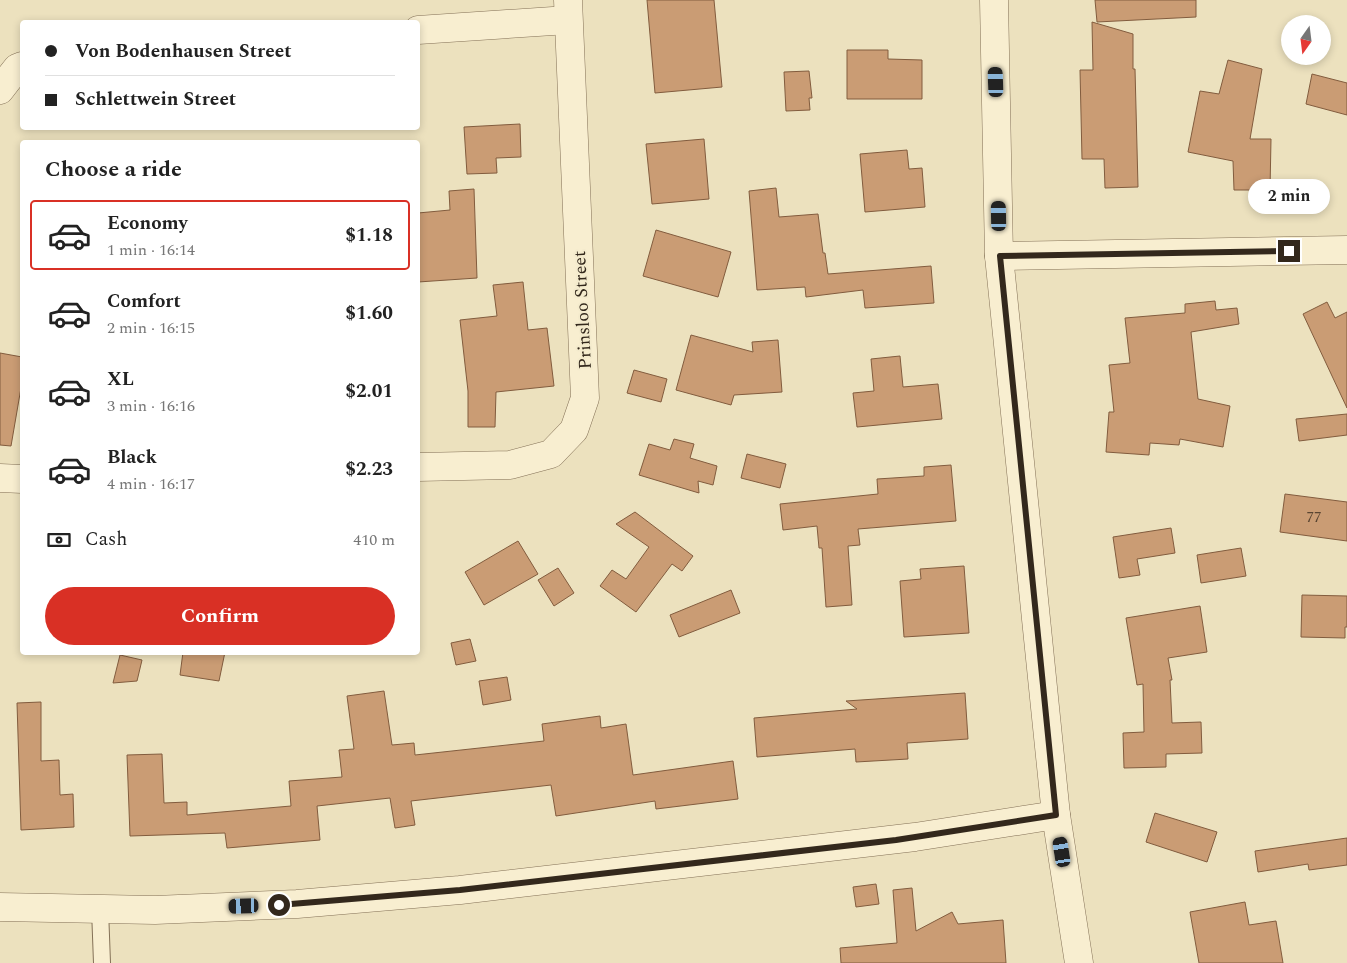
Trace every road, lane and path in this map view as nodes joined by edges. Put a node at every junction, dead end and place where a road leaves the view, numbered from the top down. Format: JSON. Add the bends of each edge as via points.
{"nodes":[{"id":1,"x":994,"y":0,"type":"edge"},
{"id":2,"x":568,"y":10,"type":"edge"},
{"id":3,"x":420,"y":30,"type":"edge"},
{"id":4,"x":20,"y":67,"type":"edge"},
{"id":5,"x":0,"y":90,"type":"edge"},
{"id":6,"x":1347,"y":250,"type":"edge"},
{"id":7,"x":1000,"y":256,"type":"junction"},
{"id":8,"x":420,"y":467,"type":"edge"},
{"id":9,"x":0,"y":478,"type":"edge"},
{"id":10,"x":20,"y":478,"type":"edge"},
{"id":11,"x":1056,"y":815,"type":"junction"},
{"id":12,"x":0,"y":907,"type":"edge"},
{"id":13,"x":100,"y":909,"type":"junction"},
{"id":14,"x":102,"y":963,"type":"edge"},
{"id":15,"x":1079,"y":963,"type":"edge"}],
"edges":[{"from":1,"to":7,"type":"street"},
{"from":2,"to":3,"type":"street","name":"Prinsloo Street"},
{"from":2,"to":8,"type":"street","name":"Prinsloo Street","via":[[586,398],[574,430],[551,454],[510,464]]},
{"from":4,"to":5,"type":"street"},
{"from":6,"to":7,"type":"street"},
{"from":7,"to":11,"type":"street"},
{"from":9,"to":10,"type":"street"},
{"from":11,"to":13,"type":"street","via":[[915,837],[460,890],[297,904]]},
{"from":11,"to":15,"type":"street"},
{"from":12,"to":13,"type":"street"},
{"from":13,"to":14,"type":"lane"}]}
